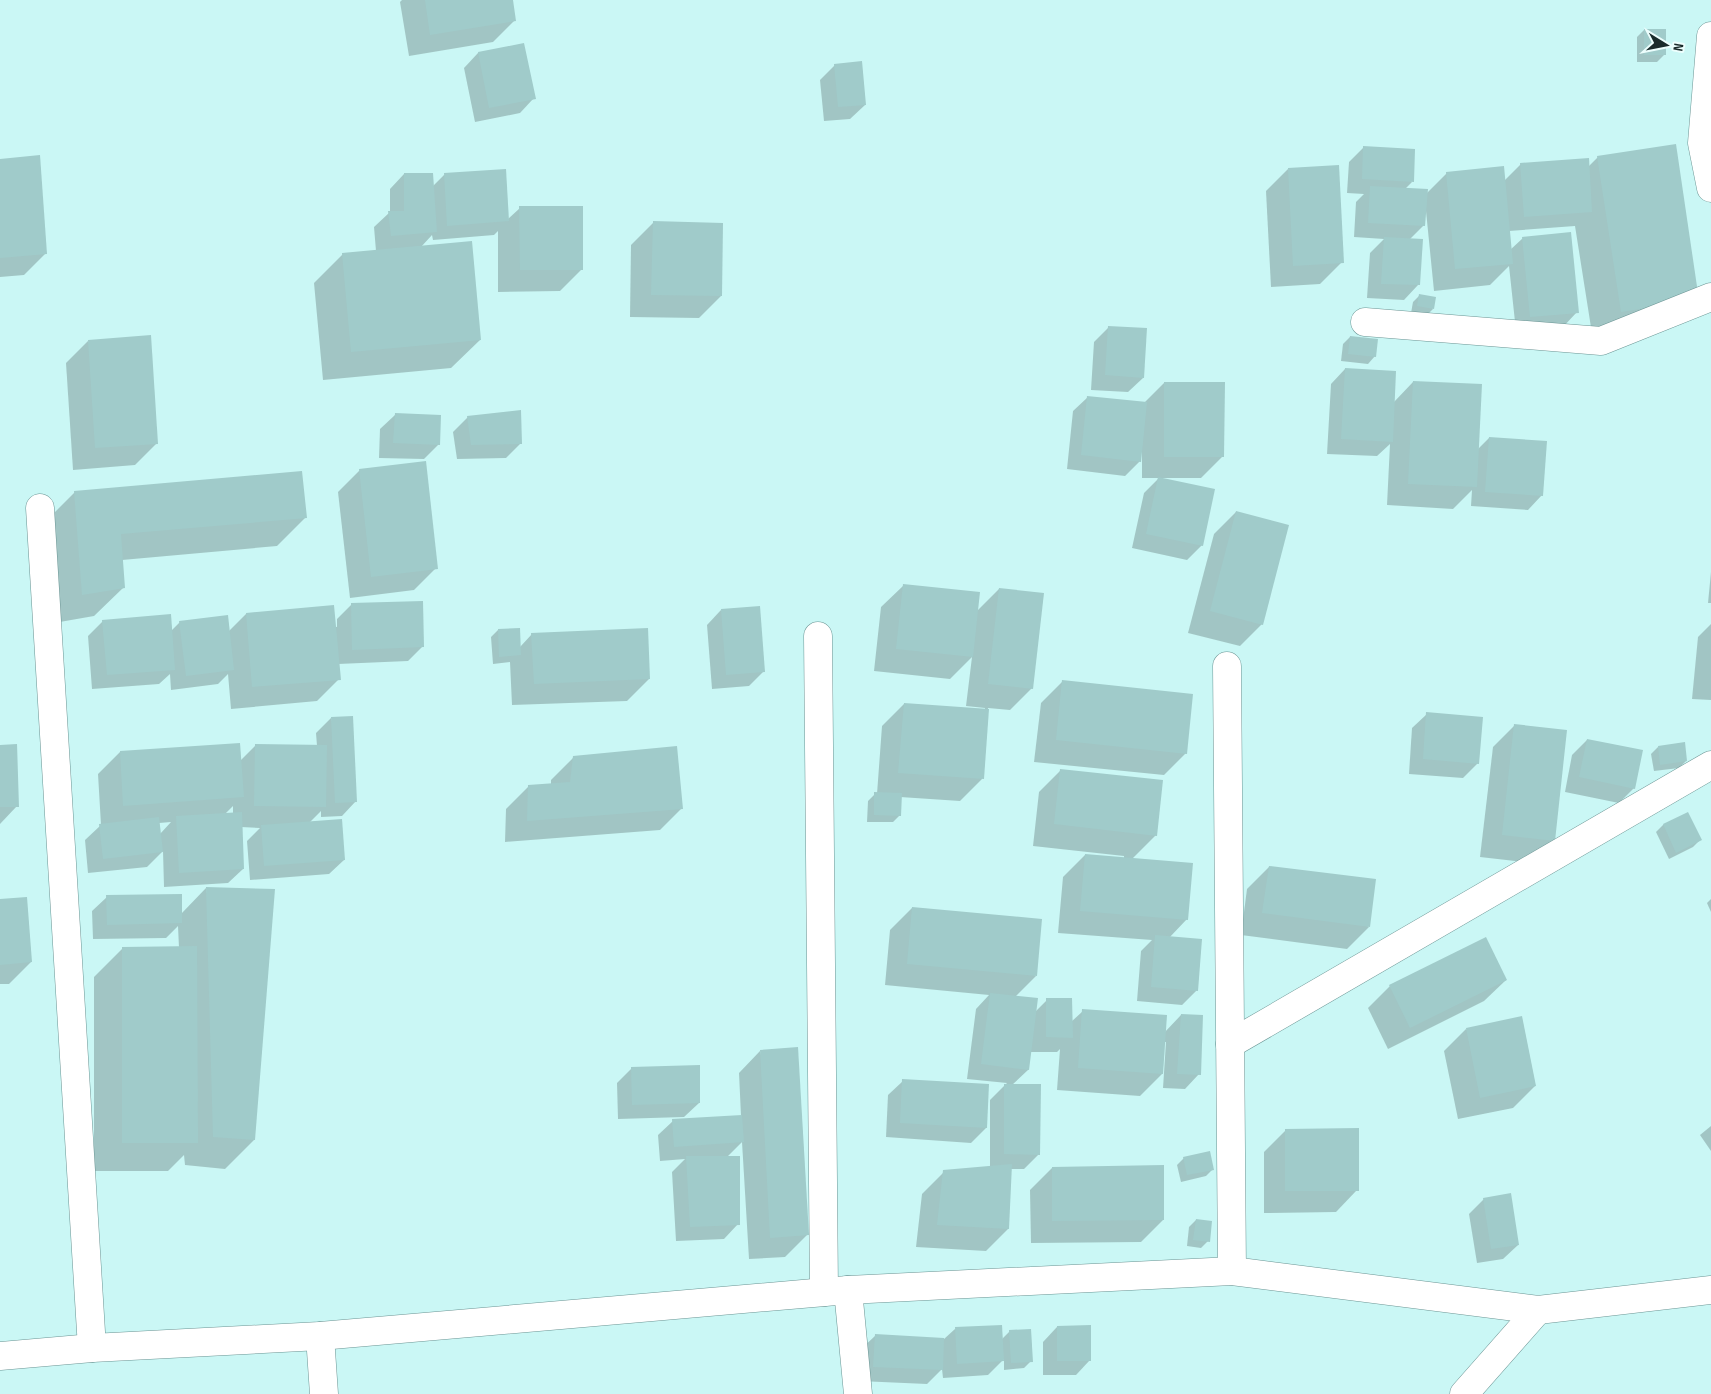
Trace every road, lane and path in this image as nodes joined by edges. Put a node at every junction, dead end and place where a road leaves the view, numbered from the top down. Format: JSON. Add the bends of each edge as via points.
{"nodes":[{"id":1,"x":1711,"y":36,"type":"edge"},
{"id":2,"x":1707,"y":144,"type":"edge"},
{"id":3,"x":1711,"y":188,"type":"edge"},
{"id":4,"x":1711,"y":297,"type":"edge"},
{"id":5,"x":1365,"y":322,"type":"dead end"},
{"id":6,"x":40,"y":508,"type":"dead end"},
{"id":7,"x":818,"y":636,"type":"dead end"},
{"id":8,"x":1227,"y":666,"type":"dead end"},
{"id":9,"x":1711,"y":764,"type":"edge"},
{"id":10,"x":1230,"y":1044,"type":"junction"},
{"id":11,"x":1232,"y":1271,"type":"junction"},
{"id":12,"x":1711,"y":1290,"type":"edge"},
{"id":13,"x":836,"y":1291,"type":"junction"},
{"id":14,"x":1538,"y":1310,"type":"junction"},
{"id":15,"x":320,"y":1336,"type":"junction"},
{"id":16,"x":92,"y":1348,"type":"junction"},
{"id":17,"x":0,"y":1356,"type":"edge"},
{"id":18,"x":324,"y":1394,"type":"edge"},
{"id":19,"x":858,"y":1394,"type":"edge"},
{"id":20,"x":1464,"y":1394,"type":"edge"}],
"edges":[{"from":1,"to":2,"type":"street"},
{"from":2,"to":3,"type":"street"},
{"from":4,"to":5,"type":"street","via":[[1601,340]]},
{"from":6,"to":16,"type":"street"},
{"from":7,"to":13,"type":"street"},
{"from":8,"to":10,"type":"street"},
{"from":9,"to":10,"type":"street"},
{"from":10,"to":11,"type":"street"},
{"from":11,"to":13,"type":"street"},
{"from":11,"to":14,"type":"street"},
{"from":12,"to":14,"type":"street"},
{"from":13,"to":15,"type":"street"},
{"from":13,"to":19,"type":"street"},
{"from":14,"to":20,"type":"street"},
{"from":15,"to":16,"type":"street"},
{"from":15,"to":18,"type":"street"},
{"from":16,"to":17,"type":"street"}]}
